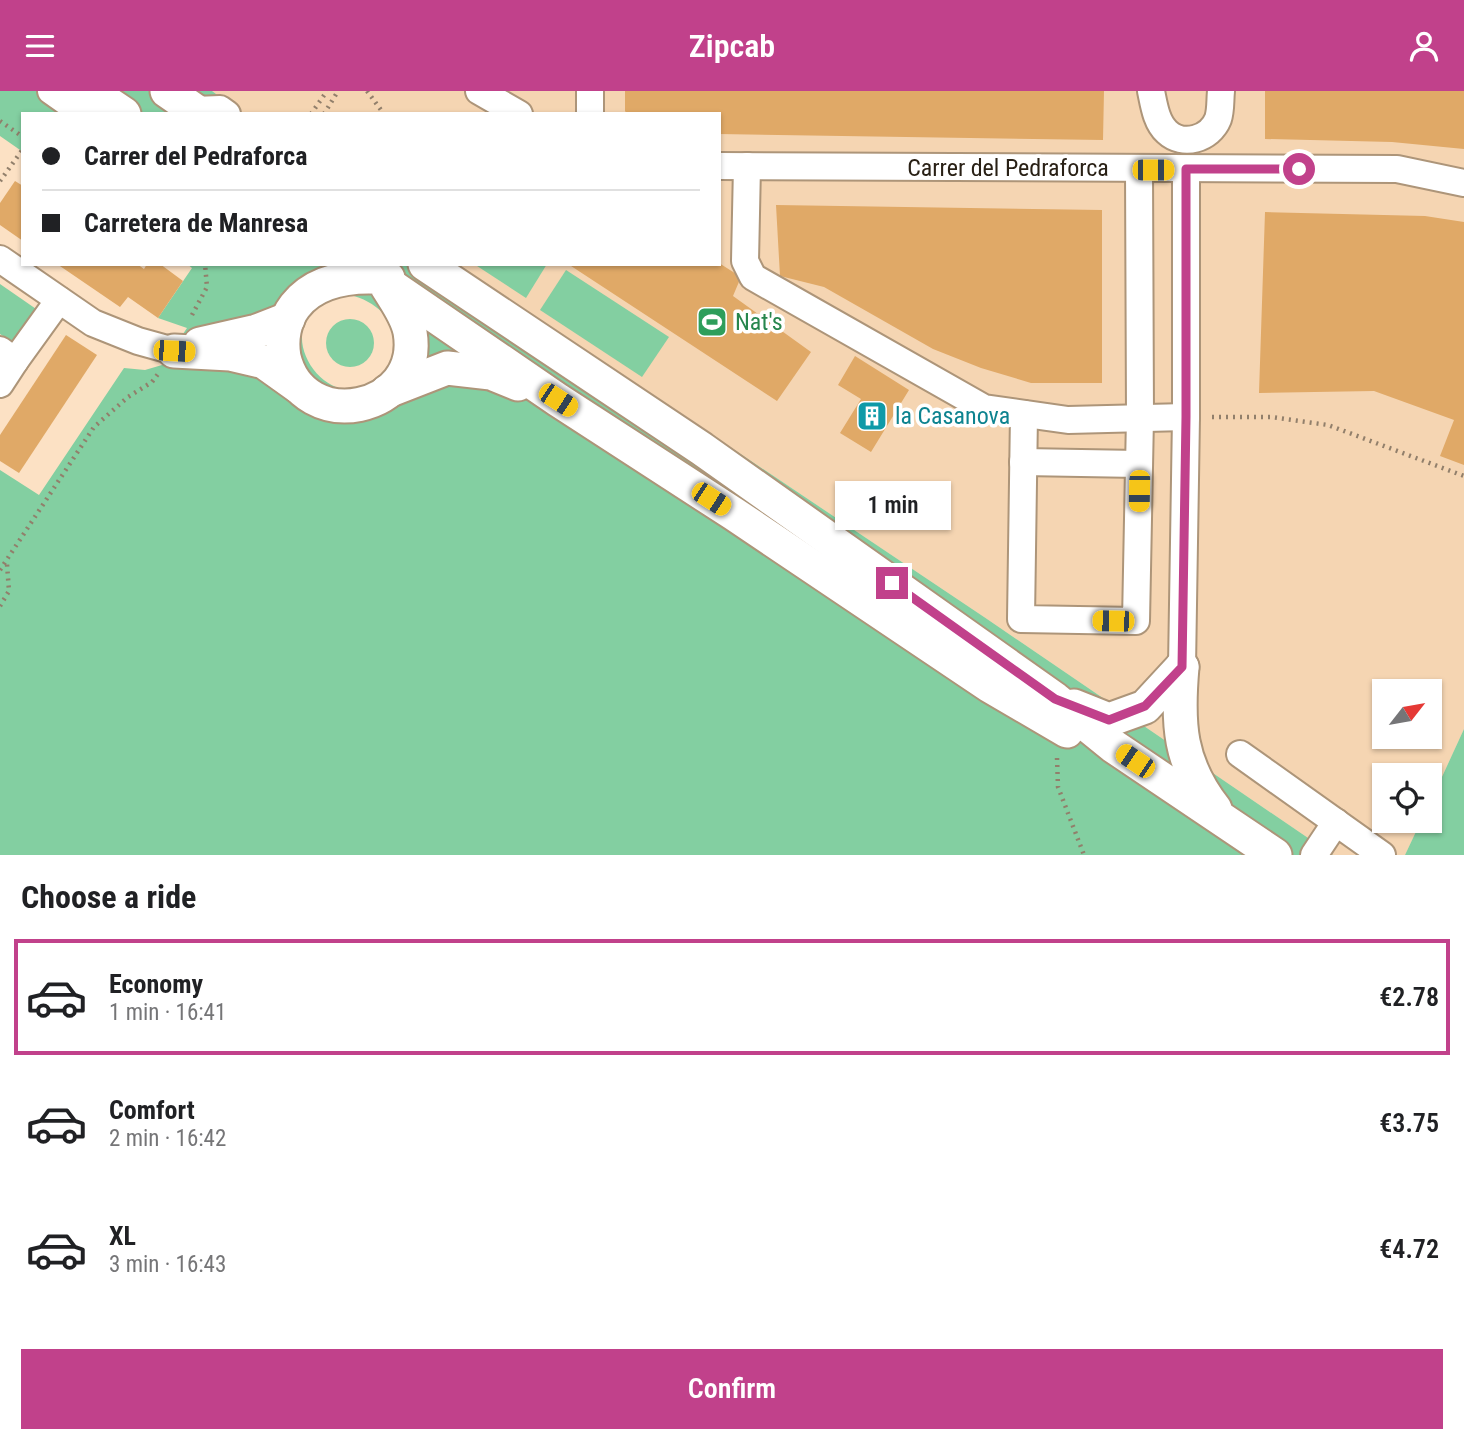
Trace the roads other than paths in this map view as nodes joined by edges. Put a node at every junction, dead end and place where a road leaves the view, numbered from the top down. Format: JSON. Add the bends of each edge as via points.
{"nodes":[{"id":1,"x":51,"y":91,"type":"edge"},
{"id":2,"x":90,"y":91,"type":"edge"},
{"id":3,"x":167,"y":91,"type":"edge"},
{"id":4,"x":479,"y":91,"type":"edge"},
{"id":5,"x":590,"y":91,"type":"edge"},
{"id":6,"x":1151,"y":91,"type":"edge"},
{"id":7,"x":1221,"y":91,"type":"edge"},
{"id":8,"x":109,"y":112,"type":"edge"},
{"id":9,"x":121,"y":112,"type":"edge"},
{"id":10,"x":201,"y":112,"type":"edge"},
{"id":11,"x":516,"y":112,"type":"edge"},
{"id":12,"x":590,"y":112,"type":"edge"},
{"id":13,"x":1210,"y":131,"type":"junction"},
{"id":14,"x":1166,"y":132,"type":"junction"},
{"id":15,"x":721,"y":166,"type":"edge"},
{"id":16,"x":747,"y":166,"type":"junction"},
{"id":17,"x":1146,"y":169,"type":"junction"},
{"id":18,"x":1186,"y":169,"type":"junction"},
{"id":19,"x":1225,"y":170,"type":"junction"},
{"id":20,"x":1464,"y":183,"type":"edge"},
{"id":21,"x":0,"y":259,"type":"edge"},
{"id":22,"x":428,"y":266,"type":"edge"},
{"id":23,"x":372,"y":269,"type":"edge"},
{"id":24,"x":298,"y":292,"type":"edge"},
{"id":25,"x":59,"y":300,"type":"junction"},
{"id":26,"x":174,"y":351,"type":"junction"},
{"id":27,"x":7,"y":355,"type":"edge"},
{"id":28,"x":0,"y":384,"type":"edge"},
{"id":29,"x":388,"y":391,"type":"junction"},
{"id":30,"x":305,"y":392,"type":"junction"},
{"id":31,"x":558,"y":400,"type":"junction"},
{"id":32,"x":634,"y":404,"type":"junction"},
{"id":33,"x":1024,"y":414,"type":"junction"},
{"id":34,"x":1140,"y":417,"type":"junction"},
{"id":35,"x":1186,"y":417,"type":"junction"},
{"id":36,"x":1023,"y":462,"type":"junction"},
{"id":37,"x":1139,"y":464,"type":"junction"},
{"id":38,"x":1182,"y":667,"type":"junction"},
{"id":39,"x":1055,"y":699,"type":"junction"},
{"id":40,"x":1113,"y":746,"type":"junction"},
{"id":41,"x":1240,"y":754,"type":"dead end"},
{"id":42,"x":1224,"y":820,"type":"junction"},
{"id":43,"x":1336,"y":822,"type":"junction"},
{"id":44,"x":1275,"y":855,"type":"edge"},
{"id":45,"x":1314,"y":855,"type":"edge"},
{"id":46,"x":1382,"y":855,"type":"edge"}],
"edges":[{"from":1,"to":8,"type":"street","via":[[68,103]]},
{"from":2,"to":9,"type":"main road"},
{"from":3,"to":10,"type":"main road"},
{"from":4,"to":11,"type":"street"},
{"from":5,"to":12,"type":"street"},
{"from":6,"to":14,"type":"street"},
{"from":7,"to":13,"type":"street","via":[[1219,117]]},
{"from":13,"to":14,"type":"street","via":[[1191,140]]},
{"from":13,"to":19,"type":"street"},
{"from":14,"to":17,"type":"street"},
{"from":15,"to":16,"type":"street","name":"Carrer del Pedraforca"},
{"from":16,"to":17,"type":"street","name":"Carrer del Pedraforca"},
{"from":16,"to":33,"type":"street","via":[[745,261],[753,277],[984,408]]},
{"from":17,"to":18,"type":"street","name":"Carrer del Pedraforca"},
{"from":17,"to":34,"type":"street"},
{"from":18,"to":19,"type":"street","name":"Carrer del Pedraforca"},
{"from":18,"to":35,"type":"street"},
{"from":19,"to":20,"type":"street","name":"Carrer del Pedraforca","via":[[1397,169]]},
{"from":21,"to":25,"type":"street"},
{"from":22,"to":32,"type":"main road"},
{"from":23,"to":24,"type":"main road"},
{"from":23,"to":29,"type":"main road","via":[[404,315],[411,340],[406,369]]},
{"from":23,"to":31,"type":"main road"},
{"from":23,"to":32,"type":"main road","via":[[425,289],[571,375]]},
{"from":24,"to":26,"type":"main road","via":[[257,331]]},
{"from":24,"to":30,"type":"main road","via":[[282,347],[287,368]]},
{"from":25,"to":26,"type":"street","via":[[93,323]]},
{"from":25,"to":27,"type":"street"},
{"from":26,"to":30,"type":"main road","via":[[230,354],[264,362]]},
{"from":27,"to":28,"type":"street"},
{"from":29,"to":30,"type":"main road","via":[[370,403],[348,408],[326,404]]},
{"from":29,"to":31,"type":"main road","via":[[447,367],[491,373]]},
{"from":31,"to":40,"type":"main road","via":[[990,686],[1066,730]]},
{"from":32,"to":39,"type":"main road"},
{"from":33,"to":34,"type":"street","via":[[1068,420]]},
{"from":33,"to":36,"type":"street"},
{"from":34,"to":35,"type":"street"},
{"from":34,"to":37,"type":"street"},
{"from":35,"to":38,"type":"street"},
{"from":36,"to":37,"type":"street"},
{"from":36,"to":37,"type":"street","via":[[1021,619],[1136,621]]},
{"from":38,"to":39,"type":"main road","via":[[1145,706],[1109,720]]},
{"from":38,"to":42,"type":"main road","via":[[1179,707],[1185,755],[1197,786]]},
{"from":39,"to":40,"type":"main road"},
{"from":40,"to":42,"type":"main road"},
{"from":41,"to":43,"type":"street"},
{"from":42,"to":44,"type":"main road"},
{"from":43,"to":45,"type":"street"},
{"from":43,"to":46,"type":"street"}]}
